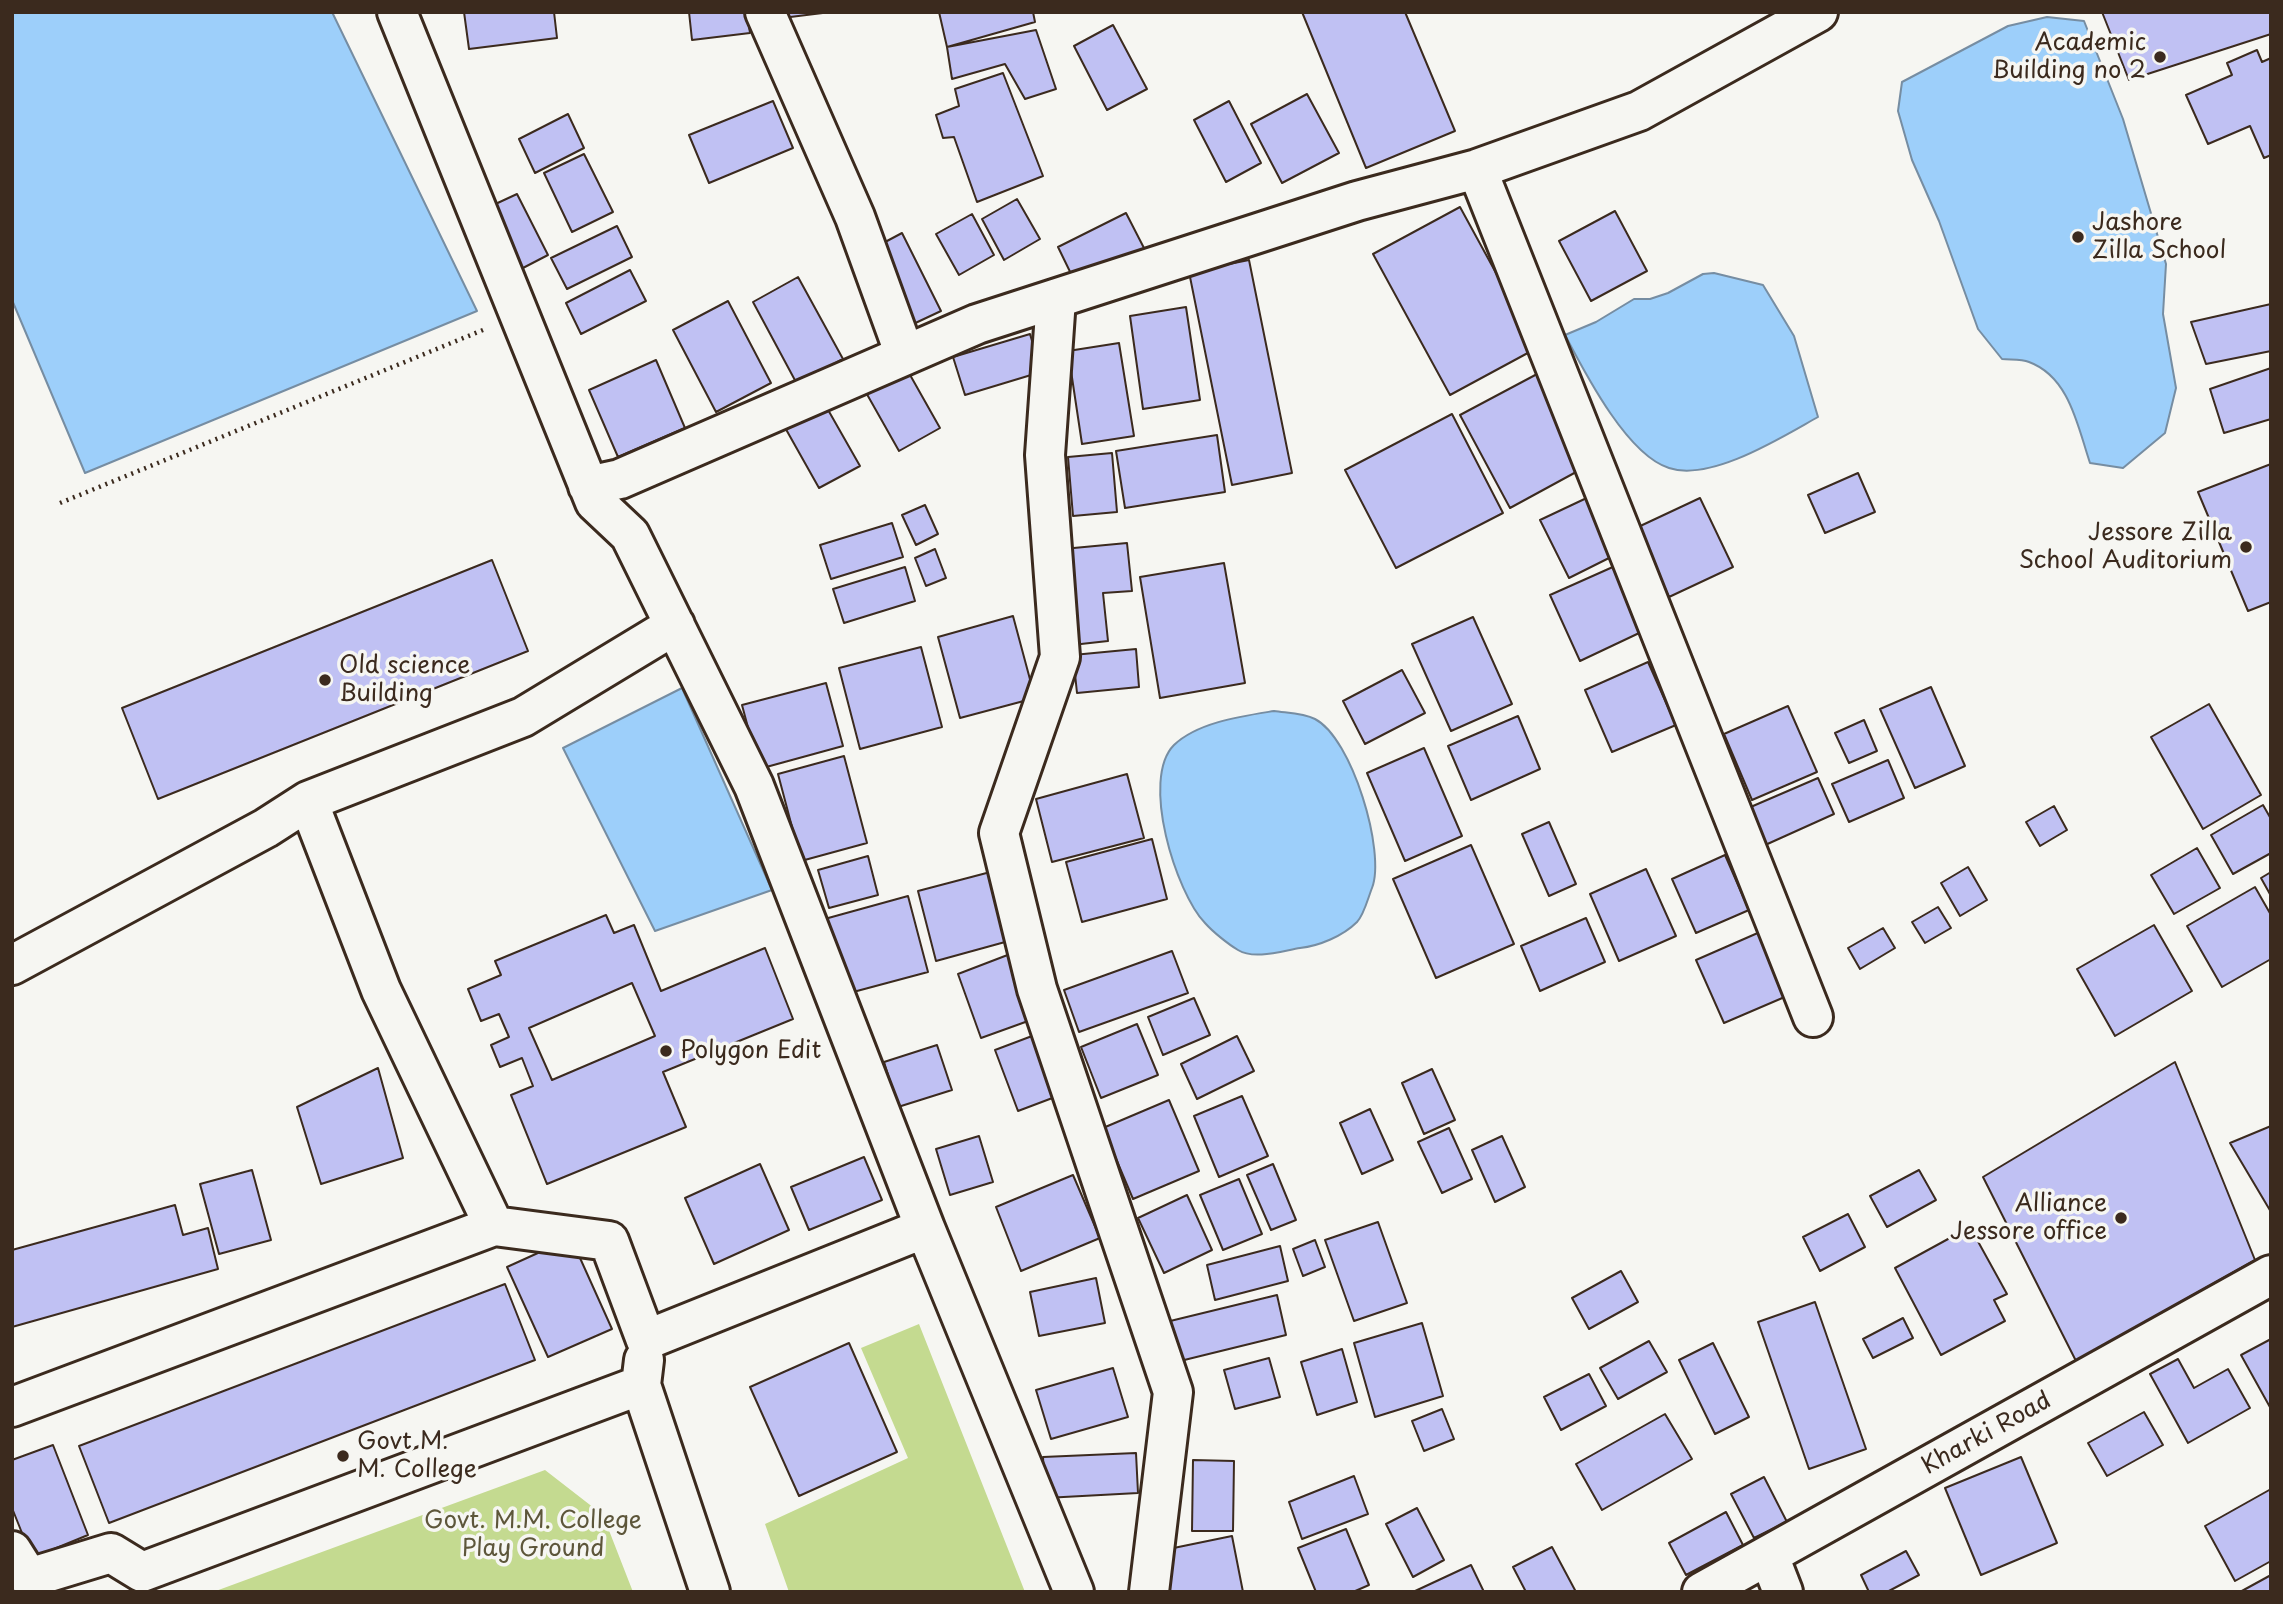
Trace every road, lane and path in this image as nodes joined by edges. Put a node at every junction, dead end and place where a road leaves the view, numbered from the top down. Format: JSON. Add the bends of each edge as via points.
{"nodes":[{"id":1,"x":397,"y":12,"type":"edge"},
{"id":2,"x":765,"y":12,"type":"edge"},
{"id":3,"x":1818,"y":12,"type":"edge"},
{"id":4,"x":1477,"y":169,"type":"junction"},
{"id":5,"x":1055,"y":299,"type":"junction"},
{"id":6,"x":519,"y":315,"type":"junction"},
{"id":7,"x":905,"y":355,"type":"junction"},
{"id":8,"x":588,"y":486,"type":"junction"},
{"id":9,"x":60,"y":503,"type":"dead end"},
{"id":10,"x":675,"y":625,"type":"junction"},
{"id":11,"x":308,"y":802,"type":"junction"},
{"id":12,"x":12,"y":965,"type":"edge"},
{"id":13,"x":1813,"y":1017,"type":"dead end"},
{"id":14,"x":494,"y":1226,"type":"junction"},
{"id":15,"x":925,"y":1228,"type":"junction"},
{"id":16,"x":2271,"y":1275,"type":"edge"},
{"id":17,"x":646,"y":1340,"type":"junction"},
{"id":18,"x":641,"y":1385,"type":"junction"},
{"id":19,"x":12,"y":1408,"type":"edge"},
{"id":20,"x":12,"y":1551,"type":"edge"},
{"id":21,"x":1769,"y":1556,"type":"junction"},
{"id":22,"x":145,"y":1582,"type":"edge"},
{"id":23,"x":710,"y":1592,"type":"edge"},
{"id":24,"x":1074,"y":1592,"type":"edge"},
{"id":25,"x":1149,"y":1592,"type":"edge"},
{"id":26,"x":1702,"y":1592,"type":"edge"},
{"id":27,"x":1783,"y":1592,"type":"edge"}],
"edges":[{"from":1,"to":6,"type":"street"},
{"from":2,"to":7,"type":"street","via":[[855,217]]},
{"from":3,"to":4,"type":"street","via":[[1639,111]]},
{"from":4,"to":5,"type":"street","via":[[1357,201]]},
{"from":4,"to":13,"type":"street"},
{"from":5,"to":7,"type":"street","via":[[977,324]]},
{"from":5,"to":25,"type":"street","via":[[1045,456],[1060,657],[999,833],[1037,989],[1173,1392]]},
{"from":6,"to":8,"type":"street"},
{"from":6,"to":9,"type":"path"},
{"from":7,"to":8,"type":"street","via":[[620,479]]},
{"from":8,"to":10,"type":"street","via":[[595,502],[630,535]]},
{"from":10,"to":11,"type":"street","via":[[523,717]]},
{"from":10,"to":15,"type":"street","via":[[754,786]]},
{"from":11,"to":12,"type":"street"},
{"from":11,"to":14,"type":"street","via":[[381,990]]},
{"from":14,"to":17,"type":"street","via":[[609,1241]]},
{"from":14,"to":19,"type":"street"},
{"from":15,"to":17,"type":"street"},
{"from":15,"to":24,"type":"street"},
{"from":16,"to":21,"type":"street","name":"Kharki Road"},
{"from":17,"to":18,"type":"street"},
{"from":18,"to":22,"type":"street"},
{"from":18,"to":23,"type":"street"},
{"from":20,"to":22,"type":"street","via":[[30,1578],[111,1553]]},
{"from":21,"to":26,"type":"street","name":"Kharki Road"},
{"from":21,"to":27,"type":"street"}]}
